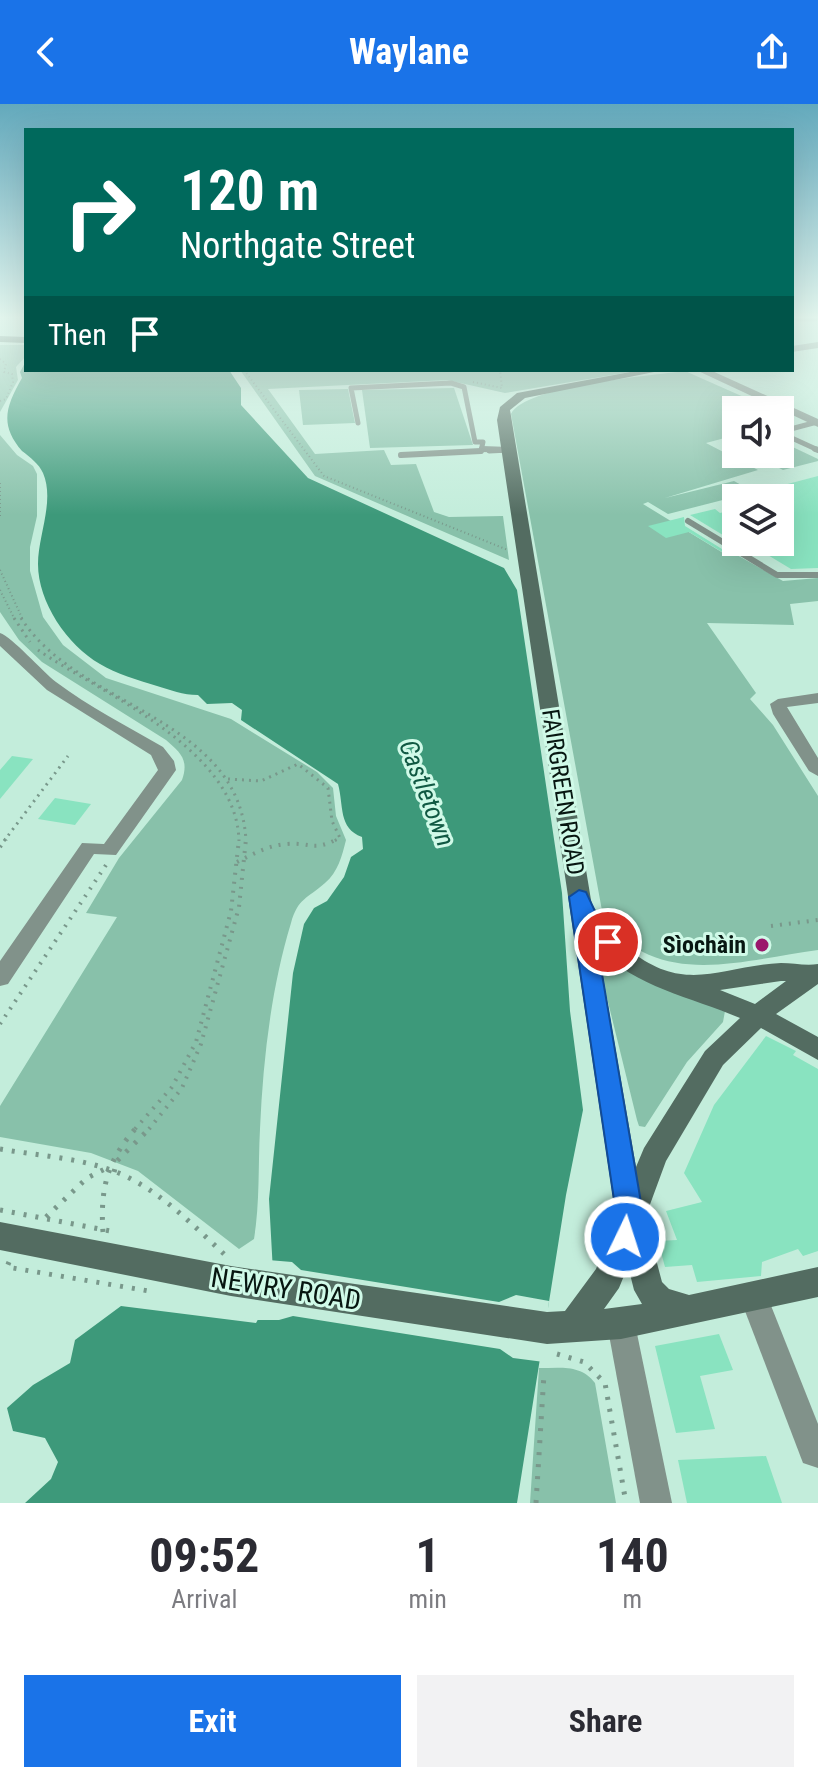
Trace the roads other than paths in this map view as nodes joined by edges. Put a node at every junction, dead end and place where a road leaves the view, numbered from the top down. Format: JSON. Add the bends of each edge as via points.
{"nodes":[{"id":1,"x":425,"y":384,"type":"edge"},
{"id":2,"x":455,"y":384,"type":"edge"},
{"id":3,"x":580,"y":384,"type":"edge"},
{"id":4,"x":733,"y":384,"type":"edge"},
{"id":5,"x":816,"y":421,"type":"edge"},
{"id":6,"x":358,"y":423,"type":"dead end"},
{"id":7,"x":509,"y":450,"type":"junction"},
{"id":8,"x":818,"y":450,"type":"edge"},
{"id":9,"x":481,"y":451,"type":"junction"},
{"id":10,"x":401,"y":455,"type":"dead end"},
{"id":11,"x":688,"y":521,"type":"dead end"},
{"id":12,"x":818,"y":575,"type":"edge"},
{"id":13,"x":0,"y":637,"type":"edge"},
{"id":14,"x":818,"y":698,"type":"edge"},
{"id":15,"x":818,"y":771,"type":"edge"},
{"id":16,"x":579,"y":897,"type":"junction"},
{"id":17,"x":816,"y":974,"type":"edge"},
{"id":18,"x":0,"y":978,"type":"edge"},
{"id":19,"x":688,"y":986,"type":"junction"},
{"id":20,"x":756,"y":1017,"type":"junction"},
{"id":21,"x":818,"y":1050,"type":"edge"},
{"id":22,"x":631,"y":1220,"type":"junction"},
{"id":23,"x":9,"y":1238,"type":"edge"},
{"id":24,"x":818,"y":1282,"type":"edge"},
{"id":25,"x":754,"y":1298,"type":"junction"},
{"id":26,"x":688,"y":1310,"type":"junction"},
{"id":27,"x":621,"y":1324,"type":"junction"},
{"id":28,"x":557,"y":1336,"type":"junction"},
{"id":29,"x":818,"y":1453,"type":"edge"},
{"id":30,"x":656,"y":1503,"type":"edge"}],
"edges":[{"from":1,"to":6,"type":"lane","via":[[351,388]]},
{"from":2,"to":9,"type":"lane","via":[[464,387],[475,442],[483,442]]},
{"from":3,"to":7,"type":"main road","name":"FAIRGREEN ROAD","via":[[521,395],[504,409]]},
{"from":4,"to":5,"type":"street"},
{"from":5,"to":8,"type":"lane","via":[[783,434]]},
{"from":7,"to":9,"type":"lane"},
{"from":7,"to":16,"type":"main road","name":"FAIRGREEN ROAD"},
{"from":9,"to":10,"type":"lane"},
{"from":11,"to":12,"type":"lane","via":[[777,575]]},
{"from":13,"to":18,"type":"street","via":[[43,680],[157,751],[167,770],[109,851],[89,847]]},
{"from":14,"to":15,"type":"street","via":[[778,704]]},
{"from":16,"to":19,"type":"main road","via":[[593,928],[622,957],[651,975]]},
{"from":16,"to":22,"type":"main road","name":"FAIRGREEN ROAD"},
{"from":17,"to":19,"type":"main road","via":[[781,972]]},
{"from":17,"to":20,"type":"main road"},
{"from":19,"to":20,"type":"main road"},
{"from":20,"to":21,"type":"main road"},
{"from":20,"to":22,"type":"main road","via":[[714,1058],[683,1107],[654,1157]]},
{"from":22,"to":26,"type":"main road","name":"FAIRGREEN ROAD","via":[[649,1290],[660,1301]]},
{"from":22,"to":28,"type":"main road","via":[[608,1278]]},
{"from":23,"to":28,"type":"main road","name":"NEWRY ROAD","via":[[113,1258],[229,1268]]},
{"from":24,"to":25,"type":"main road","name":"NEWRY ROAD"},
{"from":25,"to":26,"type":"main road","name":"NEWRY ROAD"},
{"from":25,"to":29,"type":"street"},
{"from":26,"to":27,"type":"main road","name":"NEWRY ROAD"},
{"from":27,"to":28,"type":"main road","name":"NEWRY ROAD"},
{"from":27,"to":30,"type":"street"}]}
